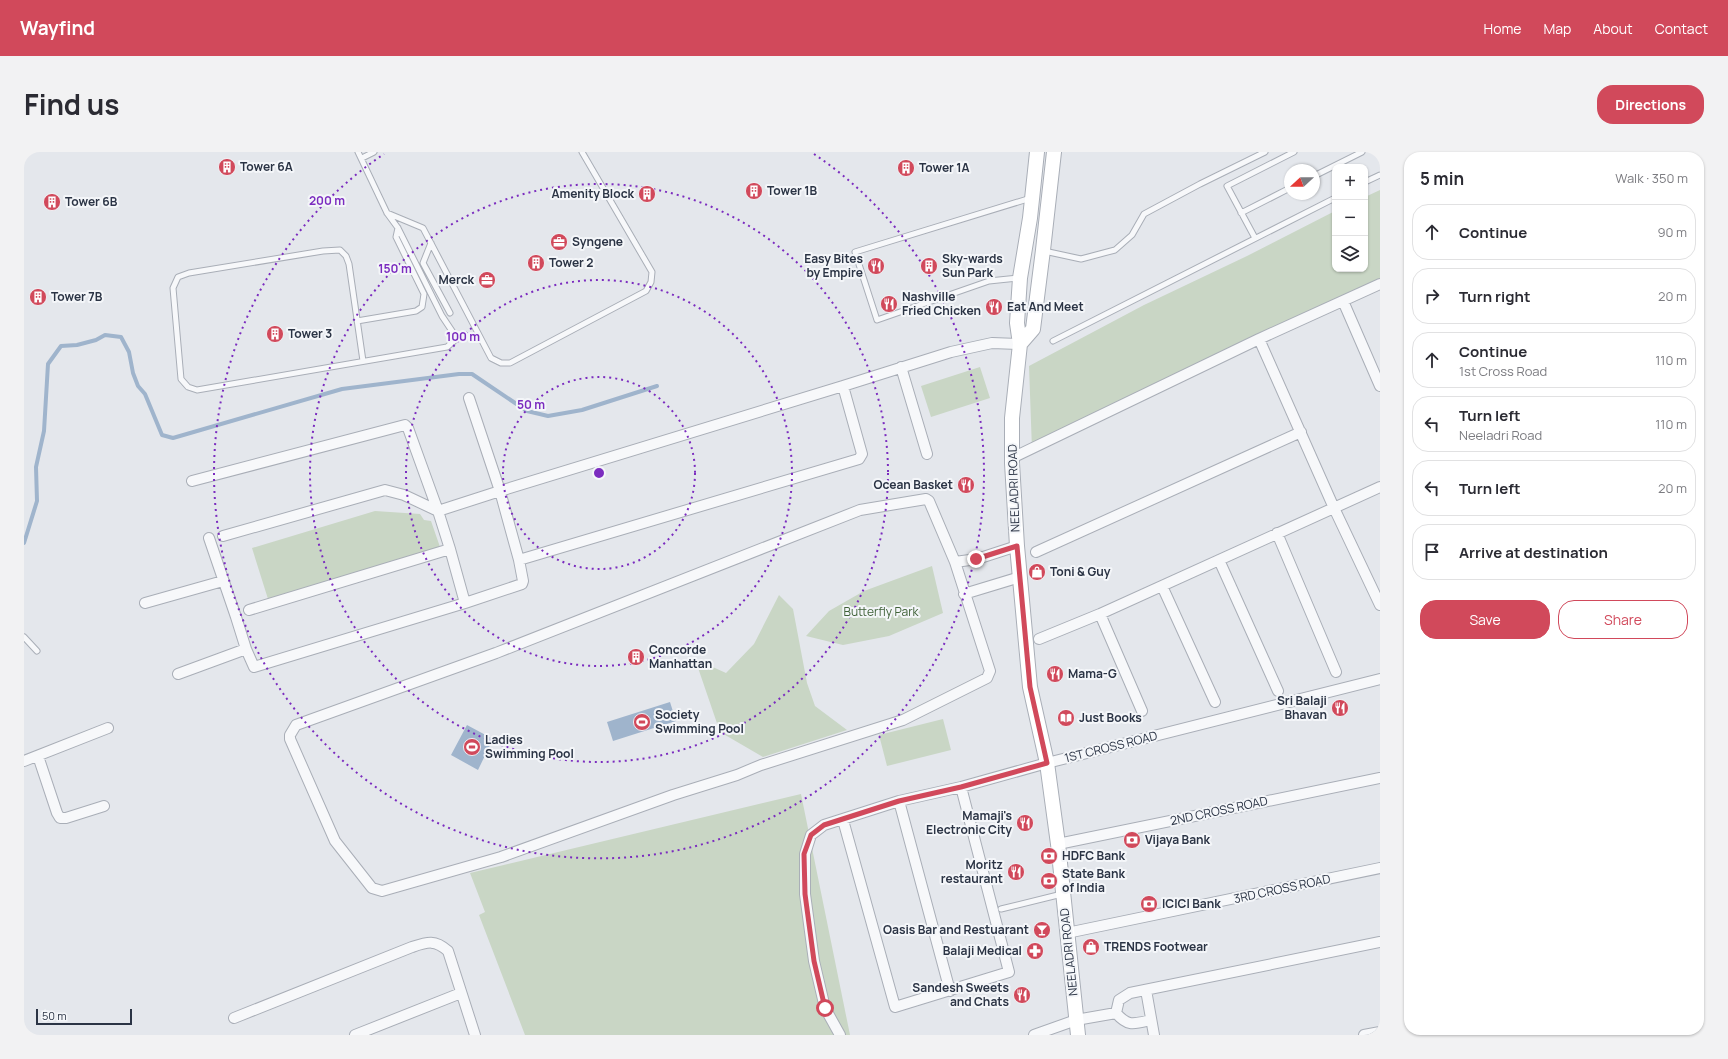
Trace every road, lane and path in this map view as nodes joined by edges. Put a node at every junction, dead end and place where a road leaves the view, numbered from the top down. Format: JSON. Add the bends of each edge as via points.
{"nodes":[{"id":1,"x":358,"y":152,"type":"edge"},
{"id":2,"x":374,"y":152,"type":"edge"},
{"id":3,"x":582,"y":152,"type":"edge"},
{"id":4,"x":1037,"y":152,"type":"edge"},
{"id":5,"x":1054,"y":152,"type":"edge"},
{"id":6,"x":1265,"y":152,"type":"edge"},
{"id":7,"x":1294,"y":152,"type":"edge"},
{"id":8,"x":1362,"y":152,"type":"edge"},
{"id":9,"x":362,"y":158,"type":"junction"},
{"id":10,"x":1320,"y":173,"type":"edge"},
{"id":11,"x":1380,"y":175,"type":"edge"},
{"id":12,"x":1368,"y":181,"type":"edge"},
{"id":13,"x":1284,"y":191,"type":"edge"},
{"id":14,"x":1032,"y":198,"type":"junction"},
{"id":15,"x":1332,"y":200,"type":"edge"},
{"id":16,"x":387,"y":213,"type":"junction"},
{"id":17,"x":1241,"y":213,"type":"junction"},
{"id":18,"x":1030,"y":218,"type":"junction"},
{"id":19,"x":1047,"y":220,"type":"junction"},
{"id":20,"x":398,"y":228,"type":"junction"},
{"id":21,"x":1255,"y":238,"type":"junction"},
{"id":22,"x":431,"y":243,"type":"junction"},
{"id":23,"x":1043,"y":250,"type":"junction"},
{"id":24,"x":1020,"y":278,"type":"junction"},
{"id":25,"x":1380,"y":284,"type":"edge"},
{"id":26,"x":1343,"y":301,"type":"junction"},
{"id":27,"x":450,"y":313,"type":"dead end"},
{"id":28,"x":357,"y":321,"type":"junction"},
{"id":29,"x":1259,"y":339,"type":"junction"},
{"id":30,"x":1052,"y":342,"type":"dead end"},
{"id":31,"x":1020,"y":344,"type":"junction"},
{"id":32,"x":363,"y":361,"type":"junction"},
{"id":33,"x":901,"y":367,"type":"junction"},
{"id":34,"x":843,"y":386,"type":"junction"},
{"id":35,"x":1380,"y":386,"type":"edge"},
{"id":36,"x":469,"y":398,"type":"dead end"},
{"id":37,"x":1301,"y":432,"type":"junction"},
{"id":38,"x":928,"y":454,"type":"dead end"},
{"id":39,"x":1012,"y":458,"type":"junction"},
{"id":40,"x":192,"y":481,"type":"dead end"},
{"id":41,"x":1380,"y":487,"type":"edge"},
{"id":42,"x":500,"y":491,"type":"junction"},
{"id":43,"x":1334,"y":508,"type":"junction"},
{"id":44,"x":438,"y":511,"type":"junction"},
{"id":45,"x":1277,"y":534,"type":"junction"},
{"id":46,"x":223,"y":536,"type":"dead end"},
{"id":47,"x":209,"y":538,"type":"dead end"},
{"id":48,"x":1017,"y":546,"type":"junction"},
{"id":49,"x":450,"y":549,"type":"junction"},
{"id":50,"x":1036,"y":552,"type":"dead end"},
{"id":51,"x":519,"y":560,"type":"junction"},
{"id":52,"x":1219,"y":560,"type":"junction"},
{"id":53,"x":955,"y":562,"type":"junction"},
{"id":54,"x":1020,"y":576,"type":"junction"},
{"id":55,"x":223,"y":581,"type":"junction"},
{"id":56,"x":1162,"y":586,"type":"junction"},
{"id":57,"x":964,"y":594,"type":"junction"},
{"id":58,"x":144,"y":603,"type":"dead end"},
{"id":59,"x":465,"y":603,"type":"junction"},
{"id":60,"x":1380,"y":605,"type":"edge"},
{"id":61,"x":249,"y":610,"type":"dead end"},
{"id":62,"x":1100,"y":614,"type":"junction"},
{"id":63,"x":24,"y":637,"type":"edge"},
{"id":64,"x":1039,"y":639,"type":"dead end"},
{"id":65,"x":246,"y":649,"type":"junction"},
{"id":66,"x":37,"y":651,"type":"dead end"},
{"id":67,"x":1336,"y":672,"type":"dead end"},
{"id":68,"x":178,"y":674,"type":"dead end"},
{"id":69,"x":1380,"y":679,"type":"edge"},
{"id":70,"x":1278,"y":691,"type":"dead end"},
{"id":71,"x":1215,"y":702,"type":"dead end"},
{"id":72,"x":1142,"y":711,"type":"dead end"},
{"id":73,"x":108,"y":728,"type":"dead end"},
{"id":74,"x":38,"y":756,"type":"junction"},
{"id":75,"x":24,"y":761,"type":"edge"},
{"id":76,"x":1047,"y":763,"type":"junction"},
{"id":77,"x":1380,"y":778,"type":"edge"},
{"id":78,"x":961,"y":787,"type":"junction"},
{"id":79,"x":899,"y":801,"type":"junction"},
{"id":80,"x":104,"y":806,"type":"dead end"},
{"id":81,"x":843,"y":820,"type":"junction"},
{"id":82,"x":1058,"y":844,"type":"junction"},
{"id":83,"x":1380,"y":868,"type":"edge"},
{"id":84,"x":1064,"y":894,"type":"junction"},
{"id":85,"x":1001,"y":909,"type":"dead end"},
{"id":86,"x":1067,"y":933,"type":"junction"},
{"id":87,"x":1380,"y":942,"type":"edge"},
{"id":88,"x":1146,"y":990,"type":"junction"},
{"id":89,"x":950,"y":991,"type":"junction"},
{"id":90,"x":461,"y":993,"type":"junction"},
{"id":91,"x":1116,"y":1013,"type":"junction"},
{"id":92,"x":234,"y":1018,"type":"dead end"},
{"id":93,"x":1076,"y":1020,"type":"junction"},
{"id":94,"x":1151,"y":1020,"type":"junction"},
{"id":95,"x":1380,"y":1032,"type":"edge"},
{"id":96,"x":355,"y":1035,"type":"edge"},
{"id":97,"x":475,"y":1035,"type":"edge"},
{"id":98,"x":840,"y":1035,"type":"edge"},
{"id":99,"x":1034,"y":1035,"type":"edge"},
{"id":100,"x":1078,"y":1035,"type":"edge"},
{"id":101,"x":1154,"y":1035,"type":"edge"},
{"id":102,"x":1364,"y":1035,"type":"edge"}],
"edges":[{"from":1,"to":9,"type":"lane"},
{"from":2,"to":9,"type":"lane"},
{"from":3,"to":22,"type":"lane","via":[[652,272],[646,291],[515,362],[501,363],[491,358]]},
{"from":4,"to":14,"type":"main road","name":"NEELADRI ROAD"},
{"from":5,"to":19,"type":"main road"},
{"from":6,"to":23,"type":"lane","via":[[1144,214],[1132,235],[1115,250],[1081,258]]},
{"from":7,"to":17,"type":"lane","via":[[1227,186]]},
{"from":8,"to":10,"type":"lane"},
{"from":9,"to":16,"type":"lane"},
{"from":11,"to":12,"type":"lane"},
{"from":13,"to":17,"type":"lane"},
{"from":14,"to":18,"type":"main road","name":"NEELADRI ROAD"},
{"from":14,"to":24,"type":"lane","via":[[855,252],[877,320],[989,281]]},
{"from":15,"to":21,"type":"lane"},
{"from":16,"to":20,"type":"lane"},
{"from":16,"to":22,"type":"lane","via":[[423,228]]},
{"from":17,"to":21,"type":"lane"},
{"from":18,"to":19,"type":"main road"},
{"from":18,"to":24,"type":"main road","name":"NEELADRI ROAD"},
{"from":19,"to":23,"type":"main road"},
{"from":20,"to":28,"type":"lane","via":[[396,237],[424,294],[422,306],[416,311]]},
{"from":20,"to":32,"type":"lane","via":[[442,316],[454,334],[454,341],[447,346]]},
{"from":21,"to":30,"type":"lane"},
{"from":22,"to":27,"type":"lane","via":[[423,263]]},
{"from":23,"to":31,"type":"main road","via":[[1033,329]]},
{"from":24,"to":31,"type":"main road","name":"NEELADRI ROAD","via":[[1017,323]]},
{"from":25,"to":26,"type":"street"},
{"from":26,"to":29,"type":"street"},
{"from":26,"to":35,"type":"street"},
{"from":28,"to":32,"type":"lane"},
{"from":28,"to":32,"type":"lane","via":[[348,260],[340,250],[189,273],[178,277],[173,288],[181,379],[188,387],[196,390]]},
{"from":29,"to":37,"type":"street"},
{"from":29,"to":39,"type":"street"},
{"from":31,"to":33,"type":"street","via":[[992,343]]},
{"from":31,"to":39,"type":"main road","name":"NEELADRI ROAD","via":[[1012,418]]},
{"from":33,"to":34,"type":"street"},
{"from":33,"to":38,"type":"street"},
{"from":34,"to":42,"type":"street"},
{"from":34,"to":51,"type":"street","via":[[862,454],[859,459]]},
{"from":36,"to":42,"type":"street"},
{"from":37,"to":43,"type":"street"},
{"from":37,"to":50,"type":"street"},
{"from":39,"to":48,"type":"main road","name":"NEELADRI ROAD"},
{"from":40,"to":44,"type":"street","via":[[406,425]]},
{"from":41,"to":43,"type":"street"},
{"from":42,"to":44,"type":"street"},
{"from":42,"to":51,"type":"street"},
{"from":43,"to":45,"type":"street"},
{"from":43,"to":60,"type":"street"},
{"from":44,"to":46,"type":"street","via":[[404,495],[385,490]]},
{"from":44,"to":49,"type":"street"},
{"from":45,"to":52,"type":"street"},
{"from":45,"to":67,"type":"street"},
{"from":47,"to":55,"type":"street"},
{"from":48,"to":53,"type":"street","via":[[976,559]]},
{"from":48,"to":54,"type":"main road","name":"NEELADRI ROAD"},
{"from":49,"to":59,"type":"street"},
{"from":49,"to":61,"type":"street"},
{"from":51,"to":59,"type":"street","via":[[524,581],[522,584]]},
{"from":52,"to":56,"type":"street"},
{"from":52,"to":70,"type":"street"},
{"from":53,"to":57,"type":"street"},
{"from":53,"to":57,"type":"street","via":[[928,500],[860,510],[496,653],[296,725],[290,739],[334,841],[372,888],[382,891],[501,856],[761,765],[903,720],[987,678],[990,670]]},
{"from":54,"to":57,"type":"street"},
{"from":54,"to":76,"type":"main road","name":"NEELADRI ROAD","via":[[1030,687]]},
{"from":55,"to":58,"type":"street"},
{"from":55,"to":65,"type":"street"},
{"from":56,"to":62,"type":"street"},
{"from":56,"to":71,"type":"street"},
{"from":59,"to":65,"type":"street","via":[[255,667]]},
{"from":62,"to":64,"type":"street"},
{"from":62,"to":72,"type":"street"},
{"from":63,"to":66,"type":"lane"},
{"from":65,"to":68,"type":"street"},
{"from":69,"to":76,"type":"street","name":"1ST CROSS ROAD"},
{"from":73,"to":74,"type":"street"},
{"from":74,"to":75,"type":"street"},
{"from":74,"to":80,"type":"street","via":[[60,818]]},
{"from":76,"to":78,"type":"street","name":"1ST CROSS ROAD"},
{"from":76,"to":82,"type":"main road","name":"NEELADRI ROAD"},
{"from":77,"to":82,"type":"street","name":"2ND CROSS ROAD"},
{"from":78,"to":79,"type":"street","name":"1ST CROSS ROAD"},
{"from":78,"to":89,"type":"street","via":[[1009,972]]},
{"from":79,"to":81,"type":"street","name":"1ST CROSS ROAD"},
{"from":79,"to":89,"type":"street"},
{"from":81,"to":89,"type":"street","via":[[895,1007]]},
{"from":81,"to":98,"type":"street","name":"1ST CROSS ROAD","via":[[824,825],[811,835],[804,854],[805,894],[814,961],[825,1008]]},
{"from":82,"to":84,"type":"main road","name":"NEELADRI ROAD"},
{"from":83,"to":86,"type":"street","name":"3RD CROSS ROAD"},
{"from":84,"to":85,"type":"lane"},
{"from":84,"to":86,"type":"main road","name":"NEELADRI ROAD"},
{"from":86,"to":93,"type":"main road","name":"NEELADRI ROAD"},
{"from":87,"to":88,"type":"street"},
{"from":88,"to":91,"type":"street","via":[[1130,993],[1119,1000]]},
{"from":88,"to":94,"type":"street"},
{"from":90,"to":92,"type":"street","via":[[448,951],[433,942],[423,943]]},
{"from":90,"to":96,"type":"street"},
{"from":90,"to":97,"type":"street"},
{"from":91,"to":93,"type":"street"},
{"from":91,"to":94,"type":"street","via":[[1123,1021],[1133,1024]]},
{"from":93,"to":99,"type":"street"},
{"from":93,"to":100,"type":"main road","name":"NEELADRI ROAD"},
{"from":94,"to":101,"type":"street"},
{"from":95,"to":102,"type":"street"}]}
